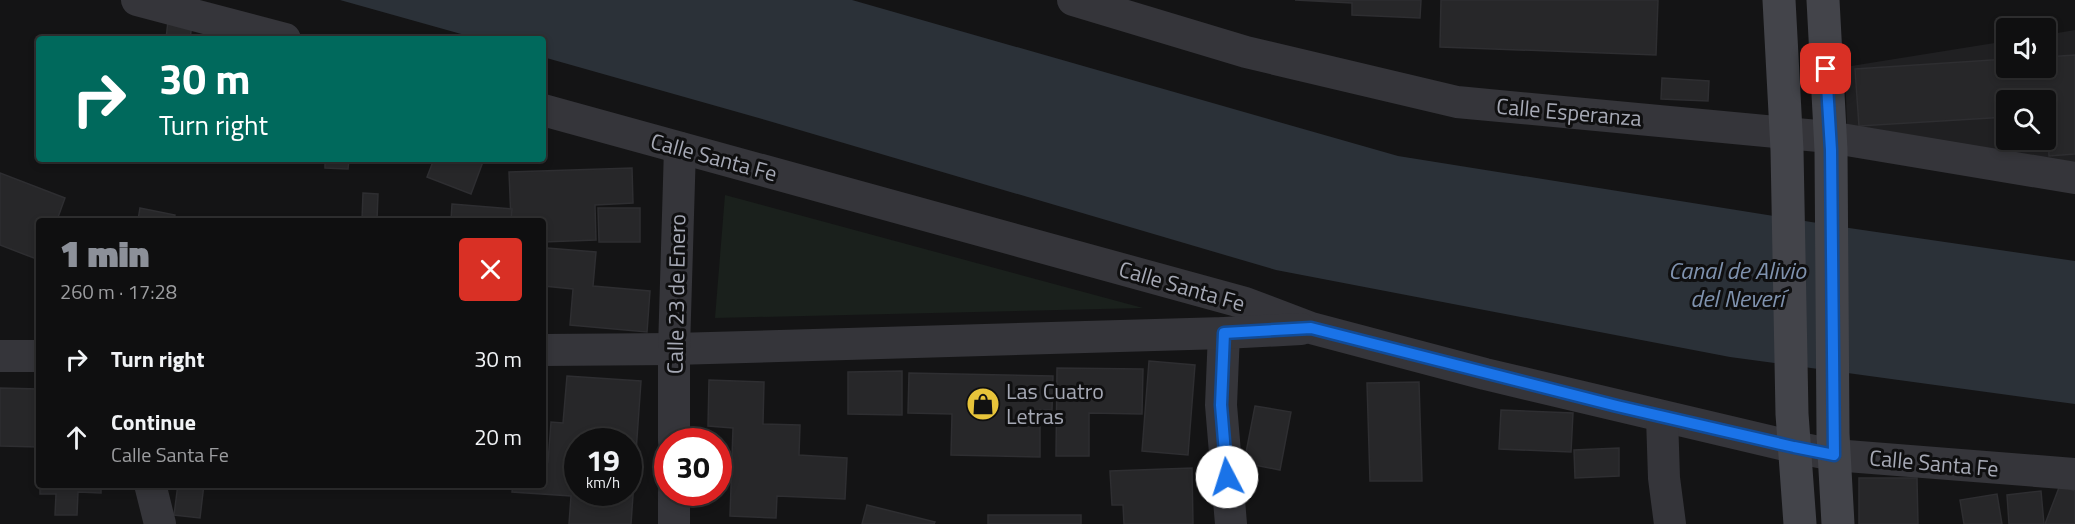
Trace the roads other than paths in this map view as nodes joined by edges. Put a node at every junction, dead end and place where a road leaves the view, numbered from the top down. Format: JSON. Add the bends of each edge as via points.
{"nodes":[{"id":1,"x":137,"y":0,"type":"edge"},
{"id":2,"x":1073,"y":0,"type":"edge"},
{"id":3,"x":1779,"y":0,"type":"edge"},
{"id":4,"x":1823,"y":0,"type":"edge"},
{"id":5,"x":274,"y":36,"type":"edge"},
{"id":6,"x":546,"y":111,"type":"edge"},
{"id":7,"x":1786,"y":141,"type":"junction"},
{"id":8,"x":1830,"y":144,"type":"junction"},
{"id":9,"x":680,"y":148,"type":"junction"},
{"id":10,"x":2075,"y":178,"type":"edge"},
{"id":11,"x":1311,"y":328,"type":"junction"},
{"id":12,"x":1224,"y":333,"type":"junction"},
{"id":13,"x":674,"y":349,"type":"junction"},
{"id":14,"x":546,"y":350,"type":"edge"},
{"id":15,"x":0,"y":356,"type":"edge"},
{"id":16,"x":36,"y":356,"type":"edge"},
{"id":17,"x":1662,"y":417,"type":"junction"},
{"id":18,"x":674,"y":428,"type":"edge"},
{"id":19,"x":1834,"y":444,"type":"junction"},
{"id":20,"x":1794,"y":447,"type":"junction"},
{"id":21,"x":2075,"y":474,"type":"edge"},
{"id":22,"x":151,"y":488,"type":"edge"},
{"id":23,"x":674,"y":506,"type":"edge"},
{"id":24,"x":160,"y":524,"type":"edge"},
{"id":25,"x":674,"y":524,"type":"edge"},
{"id":26,"x":1231,"y":524,"type":"edge"},
{"id":27,"x":1670,"y":524,"type":"edge"},
{"id":28,"x":1800,"y":524,"type":"edge"},
{"id":29,"x":1838,"y":524,"type":"edge"}],
"edges":[{"from":1,"to":5,"type":"street"},
{"from":2,"to":7,"type":"street","name":"Calle Esperanza","via":[[1246,52],[1457,102]]},
{"from":3,"to":7,"type":"street"},
{"from":4,"to":8,"type":"street"},
{"from":6,"to":9,"type":"street","name":"Calle Santa Fe"},
{"from":7,"to":8,"type":"street","name":"Calle Esperanza"},
{"from":7,"to":20,"type":"street"},
{"from":8,"to":10,"type":"street","name":"Calle Esperanza"},
{"from":8,"to":19,"type":"street"},
{"from":9,"to":11,"type":"street","name":"Calle Santa Fe","via":[[1245,303]]},
{"from":9,"to":13,"type":"street","name":"Calle 23 de Enero"},
{"from":11,"to":12,"type":"street"},
{"from":11,"to":17,"type":"street","name":"Calle Santa Fe"},
{"from":12,"to":13,"type":"street"},
{"from":12,"to":26,"type":"street","via":[[1221,405]]},
{"from":13,"to":14,"type":"street"},
{"from":13,"to":18,"type":"street","name":"Calle 23 de Enero"},
{"from":15,"to":16,"type":"street"},
{"from":17,"to":20,"type":"street","name":"Calle Santa Fe"},
{"from":17,"to":27,"type":"street"},
{"from":19,"to":20,"type":"street","name":"Calle Santa Fe"},
{"from":19,"to":21,"type":"street","name":"Calle Santa Fe"},
{"from":19,"to":29,"type":"street"},
{"from":20,"to":28,"type":"street"},
{"from":22,"to":24,"type":"street"},
{"from":23,"to":25,"type":"street"}]}
